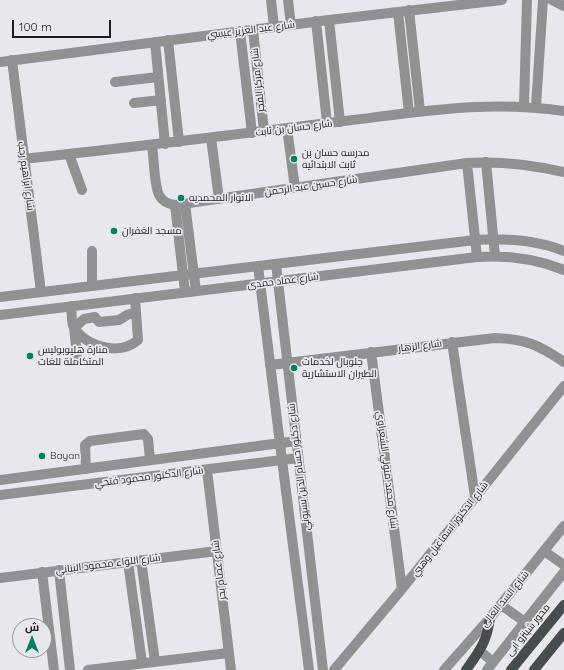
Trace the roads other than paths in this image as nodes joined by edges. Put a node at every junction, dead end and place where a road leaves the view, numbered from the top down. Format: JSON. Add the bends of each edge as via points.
{"nodes":[{"id":1,"x":271,"y":0,"type":"edge"},
{"id":2,"x":288,"y":0,"type":"edge"},
{"id":3,"x":502,"y":0,"type":"edge"},
{"id":4,"x":527,"y":0,"type":"edge"},
{"id":5,"x":543,"y":0,"type":"edge"},
{"id":6,"x":552,"y":0,"type":"edge"},
{"id":7,"x":564,"y":6,"type":"edge"},
{"id":8,"x":409,"y":10,"type":"junction"},
{"id":9,"x":398,"y":12,"type":"junction"},
{"id":10,"x":329,"y":20,"type":"junction"},
{"id":11,"x":316,"y":21,"type":"junction"},
{"id":12,"x":291,"y":25,"type":"junction"},
{"id":13,"x":274,"y":27,"type":"junction"},
{"id":14,"x":253,"y":30,"type":"junction"},
{"id":15,"x":240,"y":31,"type":"junction"},
{"id":16,"x":168,"y":40,"type":"junction"},
{"id":17,"x":155,"y":42,"type":"junction"},
{"id":18,"x":12,"y":60,"type":"junction"},
{"id":19,"x":0,"y":62,"type":"edge"},
{"id":20,"x":158,"y":77,"type":"junction"},
{"id":21,"x":115,"y":82,"type":"dead end"},
{"id":22,"x":161,"y":100,"type":"junction"},
{"id":23,"x":134,"y":103,"type":"dead end"},
{"id":24,"x":524,"y":106,"type":"junction"},
{"id":25,"x":536,"y":106,"type":"junction"},
{"id":26,"x":420,"y":111,"type":"junction"},
{"id":27,"x":564,"y":111,"type":"edge"},
{"id":28,"x":409,"y":113,"type":"junction"},
{"id":29,"x":340,"y":122,"type":"junction"},
{"id":30,"x":327,"y":123,"type":"junction"},
{"id":31,"x":287,"y":128,"type":"junction"},
{"id":32,"x":264,"y":131,"type":"junction"},
{"id":33,"x":252,"y":133,"type":"junction"},
{"id":34,"x":211,"y":138,"type":"junction"},
{"id":35,"x":179,"y":142,"type":"junction"},
{"id":36,"x":165,"y":144,"type":"junction"},
{"id":37,"x":152,"y":145,"type":"junction"},
{"id":38,"x":70,"y":154,"type":"junction"},
{"id":39,"x":23,"y":159,"type":"junction"},
{"id":40,"x":486,"y":162,"type":"junction"},
{"id":41,"x":467,"y":163,"type":"junction"},
{"id":42,"x":564,"y":172,"type":"edge"},
{"id":43,"x":294,"y":188,"type":"junction"},
{"id":44,"x":82,"y":190,"type":"dead end"},
{"id":45,"x":220,"y":199,"type":"junction"},
{"id":46,"x":180,"y":205,"type":"junction"},
{"id":47,"x":493,"y":239,"type":"junction"},
{"id":48,"x":475,"y":240,"type":"junction"},
{"id":49,"x":92,"y":251,"type":"dead end"},
{"id":50,"x":564,"y":251,"type":"edge"},
{"id":51,"x":495,"y":256,"type":"junction"},
{"id":52,"x":477,"y":257,"type":"junction"},
{"id":53,"x":276,"y":264,"type":"junction"},
{"id":54,"x":258,"y":266,"type":"junction"},
{"id":55,"x":564,"y":270,"type":"edge"},
{"id":56,"x":194,"y":274,"type":"junction"},
{"id":57,"x":183,"y":275,"type":"junction"},
{"id":58,"x":277,"y":281,"type":"junction"},
{"id":59,"x":260,"y":283,"type":"junction"},
{"id":60,"x":92,"y":286,"type":"junction"},
{"id":61,"x":196,"y":291,"type":"junction"},
{"id":62,"x":41,"y":292,"type":"junction"},
{"id":63,"x":185,"y":292,"type":"junction"},
{"id":64,"x":0,"y":297,"type":"edge"},
{"id":65,"x":135,"y":298,"type":"junction"},
{"id":66,"x":71,"y":306,"type":"junction"},
{"id":67,"x":136,"y":312,"type":"junction"},
{"id":68,"x":0,"y":315,"type":"edge"},
{"id":69,"x":74,"y":328,"type":"junction"},
{"id":70,"x":452,"y":342,"type":"junction"},
{"id":71,"x":371,"y":352,"type":"junction"},
{"id":72,"x":77,"y":354,"type":"dead end"},
{"id":73,"x":564,"y":362,"type":"edge"},
{"id":74,"x":287,"y":363,"type":"junction"},
{"id":75,"x":270,"y":365,"type":"junction"},
{"id":76,"x":564,"y":386,"type":"edge"},
{"id":77,"x":296,"y":441,"type":"junction"},
{"id":78,"x":280,"y":443,"type":"junction"},
{"id":79,"x":298,"y":458,"type":"junction"},
{"id":80,"x":150,"y":460,"type":"junction"},
{"id":81,"x":282,"y":460,"type":"junction"},
{"id":82,"x":86,"y":469,"type":"junction"},
{"id":83,"x":207,"y":470,"type":"junction"},
{"id":84,"x":0,"y":480,"type":"edge"},
{"id":85,"x":0,"y":495,"type":"edge"},
{"id":86,"x":475,"y":497,"type":"junction"},
{"id":87,"x":564,"y":526,"type":"edge"},
{"id":88,"x":544,"y":550,"type":"junction"},
{"id":89,"x":216,"y":551,"type":"junction"},
{"id":90,"x":141,"y":560,"type":"junction"},
{"id":91,"x":128,"y":562,"type":"junction"},
{"id":92,"x":564,"y":565,"type":"edge"},
{"id":93,"x":59,"y":570,"type":"junction"},
{"id":94,"x":42,"y":572,"type":"junction"},
{"id":95,"x":564,"y":572,"type":"edge"},
{"id":96,"x":0,"y":578,"type":"edge"},
{"id":97,"x":402,"y":589,"type":"junction"},
{"id":98,"x":501,"y":605,"type":"junction"},
{"id":99,"x":564,"y":605,"type":"edge"},
{"id":100,"x":490,"y":618,"type":"junction"},
{"id":101,"x":525,"y":622,"type":"junction"},
{"id":102,"x":564,"y":633,"type":"edge"},
{"id":103,"x":480,"y":651,"type":"junction"},
{"id":104,"x":228,"y":653,"type":"junction"},
{"id":105,"x":155,"y":662,"type":"junction"},
{"id":106,"x":142,"y":663,"type":"junction"},
{"id":107,"x":453,"y":665,"type":"edge"},
{"id":108,"x":490,"y":666,"type":"edge"},
{"id":109,"x":54,"y":670,"type":"edge"},
{"id":110,"x":70,"y":670,"type":"edge"},
{"id":111,"x":92,"y":670,"type":"edge"},
{"id":112,"x":230,"y":670,"type":"edge"},
{"id":113,"x":309,"y":670,"type":"edge"},
{"id":114,"x":324,"y":670,"type":"edge"},
{"id":115,"x":334,"y":670,"type":"edge"},
{"id":116,"x":444,"y":670,"type":"edge"},
{"id":117,"x":466,"y":670,"type":"edge"},
{"id":118,"x":511,"y":670,"type":"edge"},
{"id":119,"x":534,"y":670,"type":"edge"}],
"edges":[{"from":1,"to":13,"type":"street"},
{"from":2,"to":12,"type":"street"},
{"from":3,"to":8,"type":"street","name":"شارع عبد العزيز عيسي"},
{"from":4,"to":24,"type":"street"},
{"from":5,"to":25,"type":"street"},
{"from":6,"to":7,"type":"street"},
{"from":8,"to":9,"type":"street","name":"شارع عبد العزيز عيسي"},
{"from":8,"to":26,"type":"street"},
{"from":9,"to":10,"type":"street","name":"شارع عبد العزيز عيسي"},
{"from":9,"to":28,"type":"street"},
{"from":10,"to":11,"type":"street","name":"شارع عبد العزيز عيسي"},
{"from":10,"to":29,"type":"street"},
{"from":11,"to":12,"type":"street","name":"شارع عبد العزيز عيسي"},
{"from":11,"to":30,"type":"street"},
{"from":12,"to":13,"type":"street","name":"شارع عبد العزيز عيسي"},
{"from":13,"to":14,"type":"street","name":"شارع عبد العزيز عيسي"},
{"from":14,"to":15,"type":"street","name":"شارع عبد العزيز عيسي"},
{"from":14,"to":32,"type":"street","name":"شارع مركز الفجر"},
{"from":15,"to":16,"type":"street","name":"شارع عبد العزيز عيسي"},
{"from":15,"to":33,"type":"street","name":"شارع مركز الفجر"},
{"from":16,"to":17,"type":"street","name":"شارع عبد العزيز عيسي"},
{"from":16,"to":35,"type":"street"},
{"from":17,"to":18,"type":"street","name":"شارع عبد العزيز عيسي"},
{"from":17,"to":20,"type":"street"},
{"from":18,"to":19,"type":"street","name":"شارع عبد العزيز عيسي"},
{"from":18,"to":39,"type":"street","name":"شارع ابراهيم رجب"},
{"from":20,"to":21,"type":"street"},
{"from":20,"to":22,"type":"street"},
{"from":22,"to":23,"type":"street"},
{"from":22,"to":36,"type":"street"},
{"from":24,"to":25,"type":"street","name":"شارع حسان بن ثابت"},
{"from":24,"to":26,"type":"street","name":"شارع حسان بن ثابت","via":[[461,107]]},
{"from":25,"to":27,"type":"street","name":"شارع حسان بن ثابت"},
{"from":26,"to":28,"type":"street","name":"شارع حسان بن ثابت"},
{"from":28,"to":29,"type":"street","name":"شارع حسان بن ثابت"},
{"from":29,"to":30,"type":"street","name":"شارع حسان بن ثابت"},
{"from":30,"to":31,"type":"street","name":"شارع حسان بن ثابت"},
{"from":31,"to":32,"type":"street","name":"شارع حسان بن ثابت"},
{"from":31,"to":43,"type":"street"},
{"from":32,"to":33,"type":"street","name":"شارع حسان بن ثابت"},
{"from":33,"to":34,"type":"street","name":"شارع حسان بن ثابت"},
{"from":34,"to":35,"type":"street","name":"شارع حسان بن ثابت"},
{"from":34,"to":45,"type":"street"},
{"from":35,"to":36,"type":"street","name":"شارع حسان بن ثابت"},
{"from":36,"to":37,"type":"street","name":"شارع حسان بن ثابت"},
{"from":37,"to":38,"type":"street","name":"شارع حسان بن ثابت"},
{"from":37,"to":46,"type":"street","via":[[158,191],[164,201]]},
{"from":38,"to":39,"type":"street","name":"شارع حسان بن ثابت"},
{"from":38,"to":44,"type":"street"},
{"from":39,"to":62,"type":"street","name":"شارع ابراهيم رجب"},
{"from":40,"to":41,"type":"street","name":"شارع حسين عبد الرحمن"},
{"from":40,"to":42,"type":"street","name":"شارع حسين عبد الرحمن","via":[[523,164]]},
{"from":40,"to":47,"type":"street"},
{"from":41,"to":43,"type":"street","name":"شارع حسين عبد الرحمن"},
{"from":41,"to":48,"type":"street"},
{"from":43,"to":45,"type":"street","name":"شارع حسين عبد الرحمن"},
{"from":45,"to":46,"type":"street","name":"شارع حسين عبد الرحمن"},
{"from":46,"to":56,"type":"street"},
{"from":46,"to":57,"type":"street"},
{"from":47,"to":48,"type":"street","name":"شارع عماد حمدى"},
{"from":47,"to":50,"type":"street","name":"شارع عماد حمدى","via":[[534,243]]},
{"from":47,"to":51,"type":"street"},
{"from":48,"to":52,"type":"street"},
{"from":48,"to":53,"type":"street","name":"شارع عماد حمدى"},
{"from":49,"to":60,"type":"street"},
{"from":51,"to":52,"type":"street","name":"شارع عماد حمدى"},
{"from":51,"to":55,"type":"street","name":"شارع عماد حمدى","via":[[536,261]]},
{"from":52,"to":58,"type":"street","name":"شارع عماد حمدى"},
{"from":53,"to":54,"type":"street","name":"شارع عماد حمدى"},
{"from":53,"to":58,"type":"street","name":"شارع دكتور حسام الدين بسيوني"},
{"from":54,"to":56,"type":"street","name":"شارع عماد حمدى"},
{"from":54,"to":59,"type":"street","name":"شارع دكتور حسام الدين بسيوني"},
{"from":56,"to":57,"type":"street","name":"شارع عماد حمدى"},
{"from":56,"to":61,"type":"street"},
{"from":57,"to":60,"type":"street","name":"شارع عماد حمدى"},
{"from":57,"to":63,"type":"street"},
{"from":58,"to":59,"type":"street","name":"شارع عماد حمدى"},
{"from":58,"to":74,"type":"street","name":"شارع دكتور حسام الدين بسيوني"},
{"from":59,"to":61,"type":"street","name":"شارع عماد حمدى"},
{"from":59,"to":75,"type":"street","name":"شارع دكتور حسام الدين بسيوني"},
{"from":60,"to":62,"type":"street","name":"شارع عماد حمدى"},
{"from":61,"to":63,"type":"street","name":"شارع عماد حمدى"},
{"from":62,"to":64,"type":"street","name":"شارع عماد حمدى"},
{"from":63,"to":65,"type":"street","name":"شارع عماد حمدى"},
{"from":65,"to":66,"type":"street","name":"شارع عماد حمدى"},
{"from":65,"to":67,"type":"street"},
{"from":66,"to":68,"type":"street","name":"شارع عماد حمدى"},
{"from":66,"to":69,"type":"street"},
{"from":67,"to":69,"type":"street","via":[[127,314],[119,320],[99,322],[95,317],[84,319]]},
{"from":67,"to":69,"type":"street","via":[[138,340],[117,349],[93,344]]},
{"from":69,"to":72,"type":"street"},
{"from":70,"to":71,"type":"street","name":"شارع الزهار"},
{"from":70,"to":73,"type":"street","name":"شارع الزهار","via":[[512,338],[540,347]]},
{"from":70,"to":86,"type":"street"},
{"from":71,"to":74,"type":"street","name":"شارع الزهار"},
{"from":71,"to":97,"type":"street","name":"شارع محمد متولي الشعراوي"},
{"from":74,"to":75,"type":"street","name":"شارع الزهار"},
{"from":74,"to":77,"type":"street","name":"شارع دكتور حسام الدين بسيوني"},
{"from":75,"to":78,"type":"street","name":"شارع دكتور حسام الدين بسيوني"},
{"from":76,"to":86,"type":"street","name":"شارع الدكتور اسماعيل وهبي"},
{"from":77,"to":78,"type":"street","name":"شارع الدكتور محمود فتحي"},
{"from":77,"to":79,"type":"street","name":"شارع دكتور حسام الدين بسيوني"},
{"from":78,"to":80,"type":"street","name":"شارع الدكتور محمود فتحي"},
{"from":78,"to":81,"type":"street","name":"شارع دكتور حسام الدين بسيوني"},
{"from":79,"to":81,"type":"street","name":"شارع الدكتور محمود فتحي"},
{"from":79,"to":114,"type":"street","name":"شارع دكتور حسام الدين بسيوني"},
{"from":80,"to":82,"type":"street","name":"شارع الدكتور محمود فتحي"},
{"from":80,"to":82,"type":"street","via":[[148,439],[144,434],[90,441],[85,445]]},
{"from":81,"to":83,"type":"street","name":"شارع الدكتور محمود فتحي"},
{"from":81,"to":113,"type":"street","name":"شارع دكتور حسام الدين بسيوني"},
{"from":82,"to":84,"type":"street","name":"شارع الدكتور محمود فتحي"},
{"from":83,"to":85,"type":"street","name":"شارع الدكتور محمود فتحي"},
{"from":83,"to":89,"type":"street","name":"شارع عصام بحر"},
{"from":86,"to":97,"type":"street","name":"شارع الدكتور اسماعيل وهبي"},
{"from":87,"to":88,"type":"street","name":"شارع السد العالى"},
{"from":88,"to":92,"type":"street"},
{"from":88,"to":98,"type":"street","name":"شارع السد العالى"},
{"from":89,"to":90,"type":"street","name":"شارع اللواء محمود البناني"},
{"from":89,"to":104,"type":"street","name":"شارع عصام بحر"},
{"from":90,"to":91,"type":"street","name":"شارع اللواء محمود البناني"},
{"from":90,"to":105,"type":"street"},
{"from":91,"to":93,"type":"street","name":"شارع اللواء محمود البناني"},
{"from":91,"to":106,"type":"street"},
{"from":93,"to":94,"type":"street","name":"شارع اللواء محمود البناني"},
{"from":93,"to":110,"type":"street"},
{"from":94,"to":96,"type":"street","name":"شارع اللواء محمود البناني"},
{"from":94,"to":109,"type":"street"},
{"from":95,"to":101,"type":"street"},
{"from":97,"to":115,"type":"street","name":"شارع الدكتور اسماعيل وهبي"},
{"from":98,"to":100,"type":"street","name":"شارع السد العالى"},
{"from":98,"to":101,"type":"street"},
{"from":99,"to":118,"type":"main road","name":"محور شينزو ابى"},
{"from":100,"to":103,"type":"main road","via":[[486,639]]},
{"from":100,"to":107,"type":"street","name":"شارع السد العالى"},
{"from":101,"to":108,"type":"street"},
{"from":102,"to":119,"type":"main road"},
{"from":103,"to":108,"type":"street"},
{"from":103,"to":117,"type":"main road"},
{"from":104,"to":105,"type":"street"},
{"from":104,"to":112,"type":"street","name":"شارع عصام بحر"},
{"from":105,"to":106,"type":"street"},
{"from":106,"to":111,"type":"street"},
{"from":107,"to":116,"type":"street","name":"شارع السد العالى"}]}
